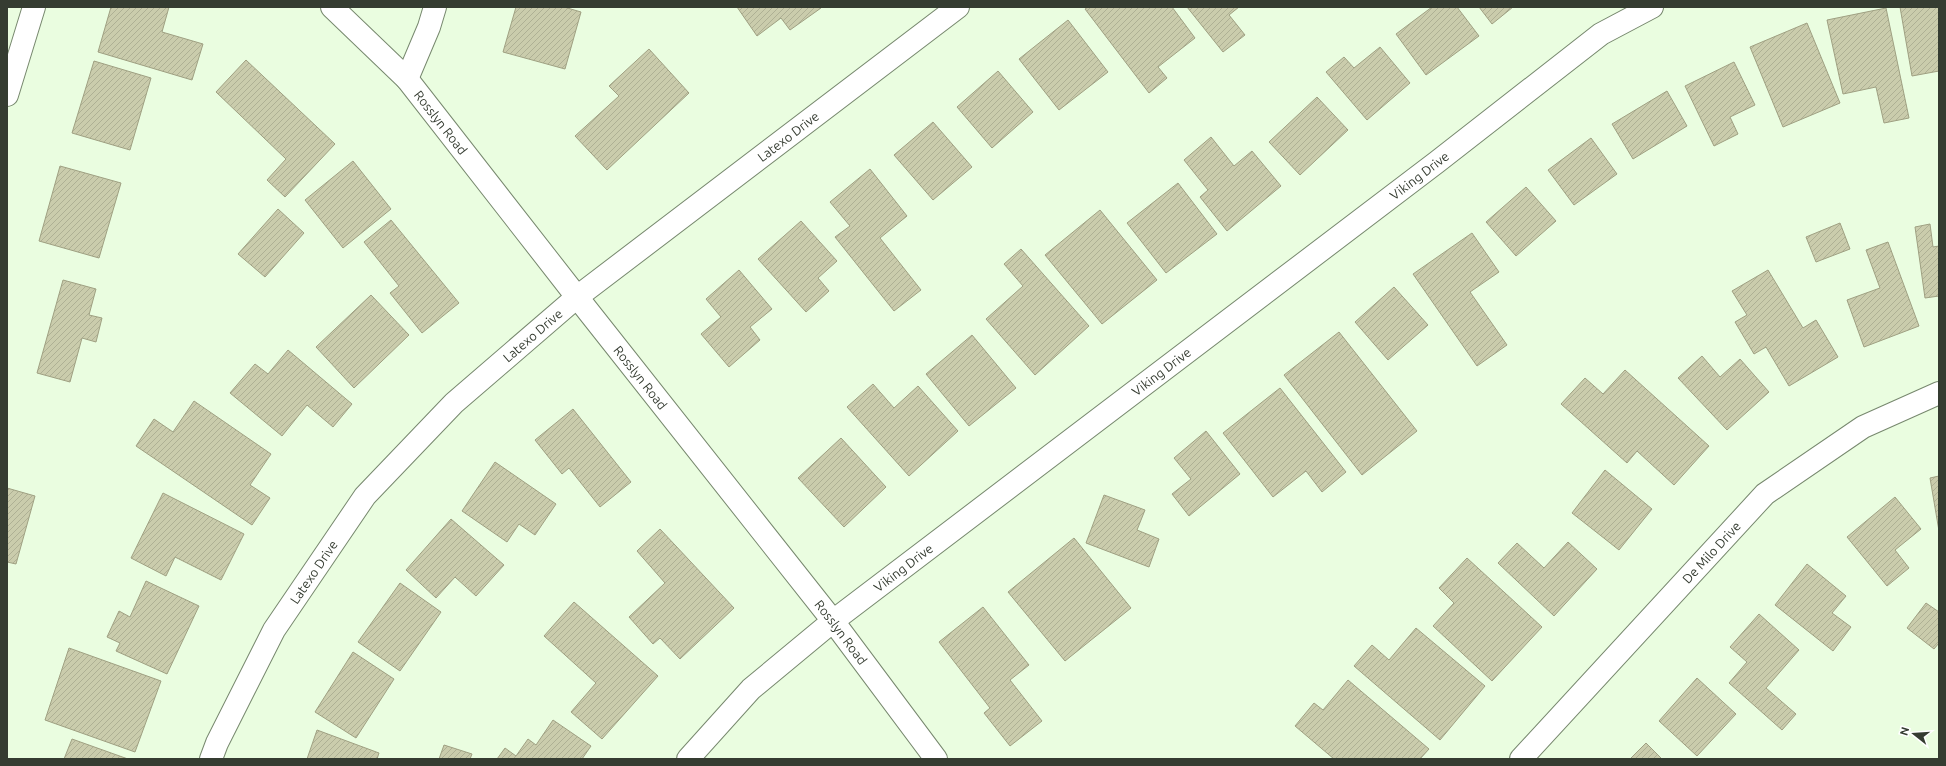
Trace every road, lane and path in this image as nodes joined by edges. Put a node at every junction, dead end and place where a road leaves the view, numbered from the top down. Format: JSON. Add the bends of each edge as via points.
{"nodes":[{"id":1,"x":34,"y":7,"type":"edge"},
{"id":2,"x":332,"y":7,"type":"edge"},
{"id":3,"x":435,"y":7,"type":"edge"},
{"id":4,"x":958,"y":7,"type":"edge"},
{"id":5,"x":1652,"y":7,"type":"edge"},
{"id":6,"x":11,"y":68,"type":"edge"},
{"id":7,"x":407,"y":79,"type":"junction"},
{"id":8,"x":7,"y":95,"type":"edge"},
{"id":9,"x":576,"y":297,"type":"junction"},
{"id":10,"x":1939,"y":393,"type":"edge"},
{"id":11,"x":833,"y":621,"type":"junction"},
{"id":12,"x":211,"y":759,"type":"edge"},
{"id":13,"x":688,"y":759,"type":"edge"},
{"id":14,"x":936,"y":759,"type":"edge"},
{"id":15,"x":1521,"y":759,"type":"edge"}],
"edges":[{"from":1,"to":6,"type":"street"},
{"from":2,"to":7,"type":"street","name":"Rosslyn Road"},
{"from":3,"to":7,"type":"street"},
{"from":4,"to":9,"type":"street","name":"Latexo Drive"},
{"from":5,"to":11,"type":"street","name":"Viking Drive","via":[[1601,34],[1437,162]]},
{"from":6,"to":8,"type":"street"},
{"from":7,"to":9,"type":"street","name":"Rosslyn Road"},
{"from":9,"to":11,"type":"street","name":"Rosslyn Road"},
{"from":9,"to":12,"type":"street","name":"Latexo Drive","via":[[454,402],[366,496],[274,630]]},
{"from":10,"to":15,"type":"street","name":"De Milo Drive","via":[[1863,427],[1766,494]]},
{"from":11,"to":13,"type":"street","name":"Viking Drive","via":[[751,689]]},
{"from":11,"to":14,"type":"street","name":"Rosslyn Road"}]}
